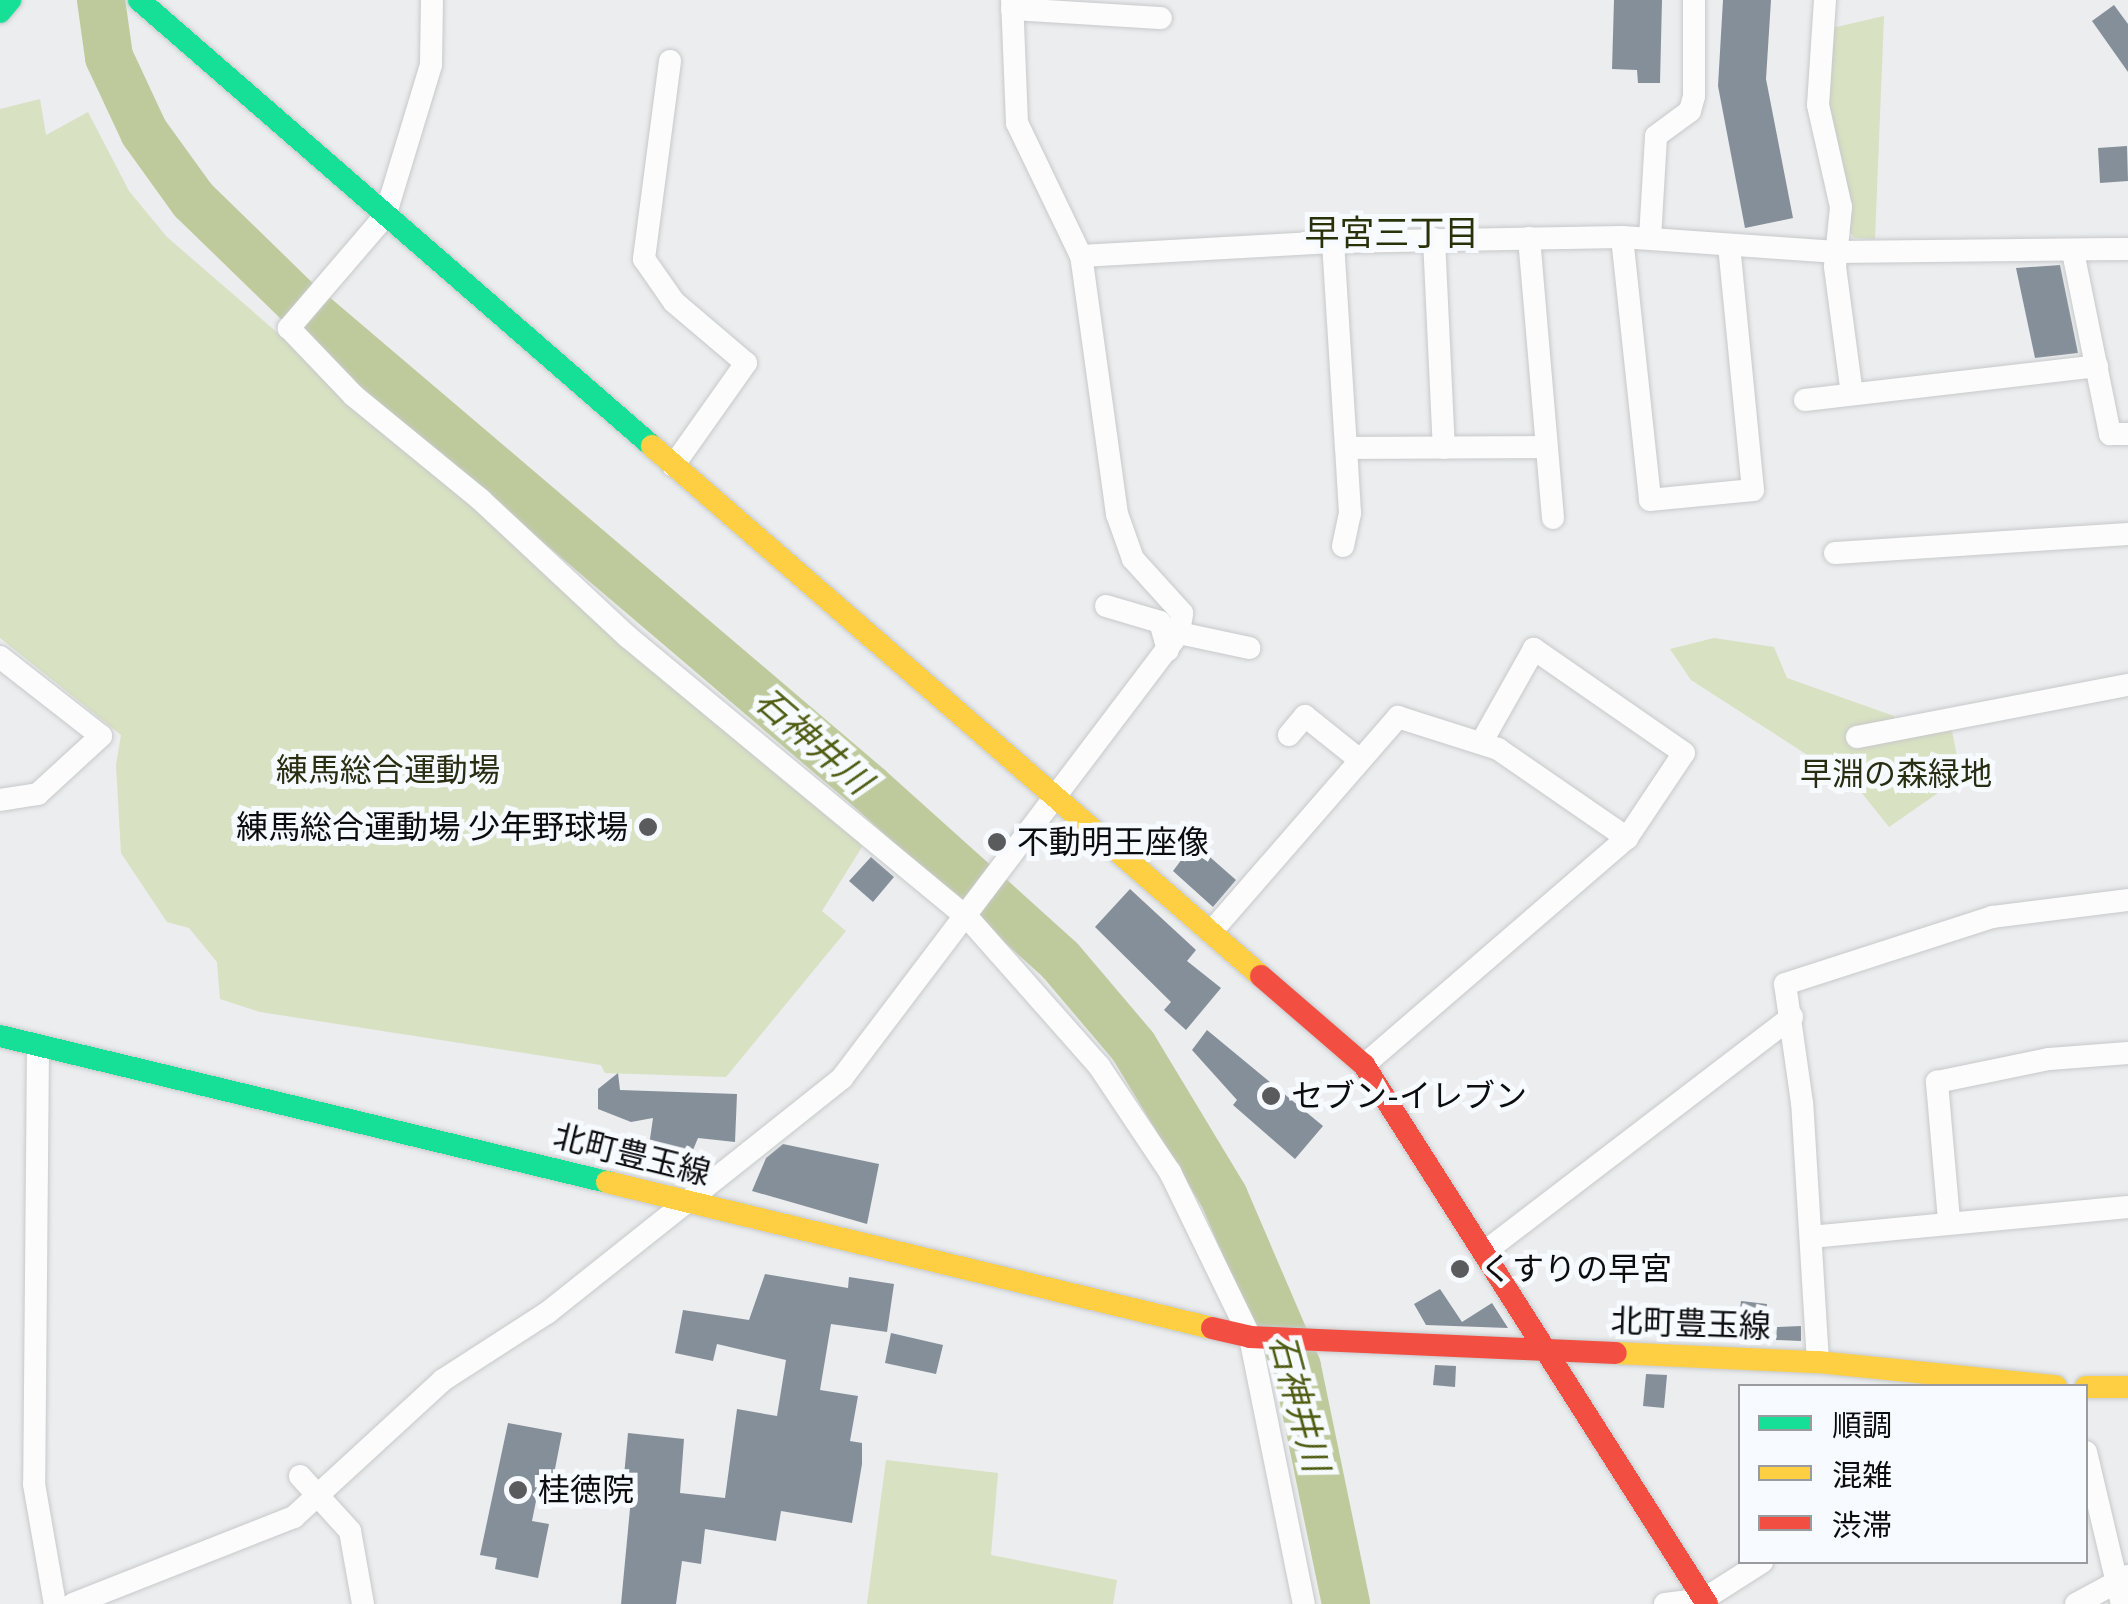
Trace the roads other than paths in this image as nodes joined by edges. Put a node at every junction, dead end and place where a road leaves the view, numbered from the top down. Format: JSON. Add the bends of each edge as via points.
{"nodes":[{"id":1,"x":10,"y":0,"type":"edge"},
{"id":2,"x":432,"y":0,"type":"edge"},
{"id":3,"x":1694,"y":0,"type":"edge"},
{"id":4,"x":1824,"y":0,"type":"edge"},
{"id":5,"x":140,"y":1,"type":"edge"},
{"id":6,"x":1012,"y":4,"type":"edge"},
{"id":7,"x":0,"y":12,"type":"edge"},
{"id":8,"x":1161,"y":18,"type":"dead end"},
{"id":9,"x":670,"y":61,"type":"dead end"},
{"id":10,"x":385,"y":216,"type":"junction"},
{"id":11,"x":1622,"y":237,"type":"junction"},
{"id":12,"x":1529,"y":238,"type":"junction"},
{"id":13,"x":1650,"y":238,"type":"junction"},
{"id":14,"x":1434,"y":239,"type":"junction"},
{"id":15,"x":1333,"y":242,"type":"junction"},
{"id":16,"x":1729,"y":245,"type":"junction"},
{"id":17,"x":2128,"y":249,"type":"edge"},
{"id":18,"x":1836,"y":252,"type":"junction"},
{"id":19,"x":2074,"y":252,"type":"junction"},
{"id":20,"x":1081,"y":256,"type":"junction"},
{"id":21,"x":2097,"y":366,"type":"junction"},
{"id":22,"x":1852,"y":394,"type":"junction"},
{"id":23,"x":1805,"y":400,"type":"dead end"},
{"id":24,"x":2128,"y":434,"type":"edge"},
{"id":25,"x":1546,"y":447,"type":"junction"},
{"id":26,"x":1346,"y":448,"type":"junction"},
{"id":27,"x":1444,"y":448,"type":"junction"},
{"id":28,"x":672,"y":466,"type":"junction"},
{"id":29,"x":1552,"y":518,"type":"dead end"},
{"id":30,"x":2128,"y":534,"type":"edge"},
{"id":31,"x":1343,"y":546,"type":"dead end"},
{"id":32,"x":1835,"y":552,"type":"dead end"},
{"id":33,"x":1106,"y":606,"type":"dead end"},
{"id":34,"x":1174,"y":641,"type":"junction"},
{"id":35,"x":1249,"y":648,"type":"dead end"},
{"id":36,"x":0,"y":657,"type":"edge"},
{"id":37,"x":2128,"y":685,"type":"edge"},
{"id":38,"x":1289,"y":735,"type":"dead end"},
{"id":39,"x":1857,"y":737,"type":"dead end"},
{"id":40,"x":1480,"y":743,"type":"junction"},
{"id":41,"x":1360,"y":760,"type":"junction"},
{"id":42,"x":1057,"y":796,"type":"junction"},
{"id":43,"x":0,"y":800,"type":"edge"},
{"id":44,"x":1627,"y":838,"type":"junction"},
{"id":45,"x":2128,"y":900,"type":"edge"},
{"id":46,"x":970,"y":913,"type":"junction"},
{"id":47,"x":1212,"y":931,"type":"junction"},
{"id":48,"x":1792,"y":1017,"type":"junction"},
{"id":49,"x":0,"y":1036,"type":"edge"},
{"id":50,"x":38,"y":1047,"type":"junction"},
{"id":51,"x":2128,"y":1053,"type":"edge"},
{"id":52,"x":1364,"y":1065,"type":"junction"},
{"id":53,"x":683,"y":1201,"type":"junction"},
{"id":54,"x":2128,"y":1206,"type":"edge"},
{"id":55,"x":1949,"y":1220,"type":"junction"},
{"id":56,"x":1811,"y":1237,"type":"junction"},
{"id":57,"x":1487,"y":1250,"type":"junction"},
{"id":58,"x":1250,"y":1337,"type":"junction"},
{"id":59,"x":1542,"y":1350,"type":"junction"},
{"id":60,"x":1818,"y":1362,"type":"junction"},
{"id":61,"x":2023,"y":1384,"type":"edge"},
{"id":62,"x":2128,"y":1387,"type":"edge"},
{"id":63,"x":2088,"y":1388,"type":"edge"},
{"id":64,"x":2088,"y":1459,"type":"edge"},
{"id":65,"x":300,"y":1476,"type":"dead end"},
{"id":66,"x":320,"y":1493,"type":"junction"},
{"id":67,"x":1759,"y":1564,"type":"edge"},
{"id":68,"x":2122,"y":1577,"type":"edge"},
{"id":69,"x":1706,"y":1602,"type":"edge"},
{"id":70,"x":55,"y":1604,"type":"edge"},
{"id":71,"x":73,"y":1604,"type":"edge"},
{"id":72,"x":363,"y":1604,"type":"edge"},
{"id":73,"x":1304,"y":1604,"type":"edge"},
{"id":74,"x":1664,"y":1604,"type":"edge"},
{"id":75,"x":2076,"y":1604,"type":"edge"},
{"id":76,"x":2122,"y":1604,"type":"edge"}],
"edges":[{"from":1,"to":7,"type":"street"},
{"from":2,"to":10,"type":"street","via":[[431,65]]},
{"from":3,"to":13,"type":"street","via":[[1694,96],[1690,110],[1656,136]]},
{"from":4,"to":18,"type":"street","via":[[1818,105],[1841,206]]},
{"from":5,"to":10,"type":"street"},
{"from":6,"to":8,"type":"street"},
{"from":6,"to":20,"type":"street","via":[[1017,123]]},
{"from":9,"to":28,"type":"street","via":[[644,258],[674,302],[746,362]]},
{"from":10,"to":28,"type":"street"},
{"from":10,"to":46,"type":"street","via":[[289,328],[354,396],[481,500],[628,637]]},
{"from":11,"to":12,"type":"street"},
{"from":11,"to":13,"type":"street"},
{"from":11,"to":16,"type":"street","via":[[1650,500],[1753,490]]},
{"from":12,"to":14,"type":"street"},
{"from":12,"to":25,"type":"street"},
{"from":13,"to":16,"type":"street"},
{"from":14,"to":15,"type":"street"},
{"from":14,"to":27,"type":"street"},
{"from":15,"to":20,"type":"street"},
{"from":15,"to":26,"type":"street"},
{"from":16,"to":18,"type":"street"},
{"from":17,"to":19,"type":"street"},
{"from":18,"to":19,"type":"street"},
{"from":18,"to":22,"type":"street"},
{"from":19,"to":21,"type":"street"},
{"from":20,"to":34,"type":"street","via":[[1117,514],[1140,570],[1182,613]]},
{"from":21,"to":22,"type":"street"},
{"from":21,"to":24,"type":"street","via":[[2110,434]]},
{"from":22,"to":23,"type":"street"},
{"from":25,"to":27,"type":"street"},
{"from":25,"to":29,"type":"street"},
{"from":26,"to":27,"type":"street"},
{"from":26,"to":31,"type":"street","via":[[1350,513]]},
{"from":28,"to":42,"type":"street"},
{"from":30,"to":32,"type":"street"},
{"from":33,"to":34,"type":"street","via":[[1160,622]]},
{"from":34,"to":35,"type":"street"},
{"from":34,"to":42,"type":"street"},
{"from":36,"to":43,"type":"street","via":[[101,736],[38,794]]},
{"from":37,"to":39,"type":"street"},
{"from":38,"to":41,"type":"street","via":[[1305,716]]},
{"from":40,"to":41,"type":"street","via":[[1398,716]]},
{"from":40,"to":44,"type":"street"},
{"from":40,"to":44,"type":"street","via":[[1534,648],[1684,753]]},
{"from":41,"to":47,"type":"street"},
{"from":42,"to":46,"type":"street"},
{"from":42,"to":47,"type":"street"},
{"from":44,"to":52,"type":"street"},
{"from":45,"to":48,"type":"street","via":[[1992,917],[1785,984]]},
{"from":46,"to":53,"type":"street","via":[[842,1078]]},
{"from":46,"to":58,"type":"street","via":[[1098,1066],[1170,1172]]},
{"from":47,"to":52,"type":"street"},
{"from":48,"to":56,"type":"street"},
{"from":48,"to":57,"type":"street"},
{"from":49,"to":50,"type":"street","name":"北町豊玉線"},
{"from":50,"to":53,"type":"street","name":"北町豊玉線"},
{"from":50,"to":70,"type":"street","via":[[34,1484]]},
{"from":51,"to":55,"type":"street","via":[[2048,1059],[1937,1082]]},
{"from":52,"to":57,"type":"street"},
{"from":53,"to":58,"type":"street","name":"北町豊玉線"},
{"from":53,"to":66,"type":"street","via":[[547,1313],[442,1380]]},
{"from":54,"to":55,"type":"street"},
{"from":55,"to":56,"type":"street"},
{"from":56,"to":60,"type":"street"},
{"from":57,"to":59,"type":"street"},
{"from":58,"to":59,"type":"street","name":"北町豊玉線"},
{"from":58,"to":73,"type":"street"},
{"from":59,"to":60,"type":"street","name":"北町豊玉線"},
{"from":59,"to":69,"type":"street"},
{"from":60,"to":61,"type":"street","name":"北町豊玉線"},
{"from":62,"to":63,"type":"street"},
{"from":64,"to":68,"type":"street"},
{"from":65,"to":66,"type":"street"},
{"from":66,"to":71,"type":"street","via":[[294,1518]]},
{"from":66,"to":72,"type":"street","via":[[350,1531]]},
{"from":67,"to":69,"type":"street"},
{"from":68,"to":75,"type":"street"},
{"from":68,"to":76,"type":"street"},
{"from":69,"to":74,"type":"street"}]}
